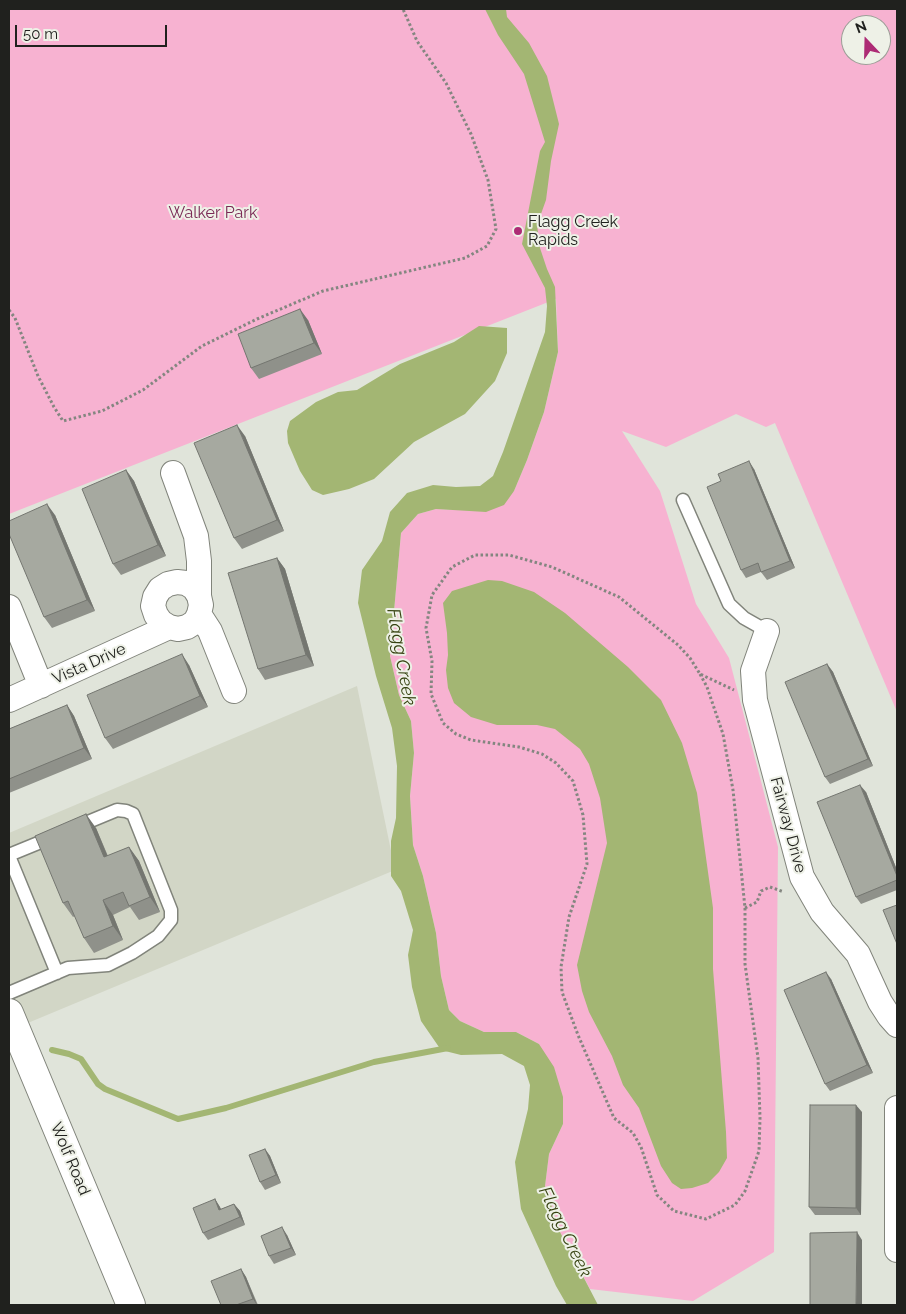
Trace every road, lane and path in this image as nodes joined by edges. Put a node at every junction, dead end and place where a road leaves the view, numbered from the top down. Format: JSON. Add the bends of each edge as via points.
{"nodes":[{"id":1,"x":403,"y":9,"type":"edge"},
{"id":2,"x":9,"y":310,"type":"edge"},
{"id":3,"x":173,"y":473,"type":"dead end"},
{"id":4,"x":683,"y":500,"type":"dead end"},
{"id":5,"x":199,"y":605,"type":"junction"},
{"id":6,"x":9,"y":607,"type":"edge"},
{"id":7,"x":169,"y":627,"type":"junction"},
{"id":8,"x":767,"y":631,"type":"joint"},
{"id":9,"x":700,"y":674,"type":"junction"},
{"id":10,"x":41,"y":686,"type":"junction"},
{"id":11,"x":234,"y":691,"type":"dead end"},
{"id":12,"x":9,"y":700,"type":"edge"},
{"id":13,"x":755,"y":700,"type":"junction"},
{"id":14,"x":9,"y":855,"type":"edge"},
{"id":15,"x":812,"y":896,"type":"junction"},
{"id":16,"x":746,"y":908,"type":"junction"},
{"id":17,"x":57,"y":973,"type":"junction"},
{"id":18,"x":9,"y":994,"type":"edge"},
{"id":19,"x":9,"y":1014,"type":"edge"},
{"id":20,"x":897,"y":1025,"type":"edge"},
{"id":21,"x":897,"y":1108,"type":"edge"},
{"id":22,"x":897,"y":1250,"type":"edge"},
{"id":23,"x":131,"y":1305,"type":"edge"}],
"edges":[{"from":1,"to":2,"type":"path","via":[[417,41],[446,83],[488,180],[496,229],[486,246],[465,258],[323,291],[202,346],[143,390],[102,411],[62,421]]},
{"from":3,"to":5,"type":"street","via":[[196,536]]},
{"from":4,"to":8,"type":"lane","via":[[729,604],[744,618]]},
{"from":5,"to":7,"type":"street","name":"Vista Drive","via":[[194,622],[178,629]]},
{"from":5,"to":7,"type":"street","via":[[194,588],[186,583],[168,584],[160,589],[155,597],[156,615]]},
{"from":5,"to":11,"type":"street"},
{"from":6,"to":10,"type":"street"},
{"from":7,"to":10,"type":"street","name":"Vista Drive"},
{"from":8,"to":13,"type":"street","name":"Fairway Drive","via":[[753,671]]},
{"from":9,"to":13,"type":"path"},
{"from":9,"to":16,"type":"path","via":[[723,734],[733,790]]},
{"from":9,"to":16,"type":"path","via":[[678,646],[619,597],[552,567],[509,555],[475,555],[452,567],[432,595],[426,628],[432,661],[431,694],[443,723],[470,740],[542,754],[573,781],[583,815],[588,864],[569,917],[561,967],[562,992],[614,1118],[633,1134],[641,1147],[657,1195],[674,1211],[706,1219],[735,1205],[745,1191],[759,1151],[758,1058],[745,964]]},
{"from":10,"to":12,"type":"street","name":"Vista Drive"},
{"from":13,"to":15,"type":"street","name":"Fairway Drive","via":[[802,877]]},
{"from":14,"to":17,"type":"lane"},
{"from":14,"to":17,"type":"lane","via":[[117,810],[133,814],[171,910],[171,920],[158,936],[132,954],[108,965],[68,968]]},
{"from":15,"to":16,"type":"path","via":[[770,887],[761,891],[757,902]]},
{"from":15,"to":20,"type":"street","name":"Fairway Drive","via":[[858,954],[880,1002]]},
{"from":17,"to":18,"type":"lane"},
{"from":19,"to":23,"type":"street","name":"Wolf Road"},
{"from":21,"to":22,"type":"street"}]}
